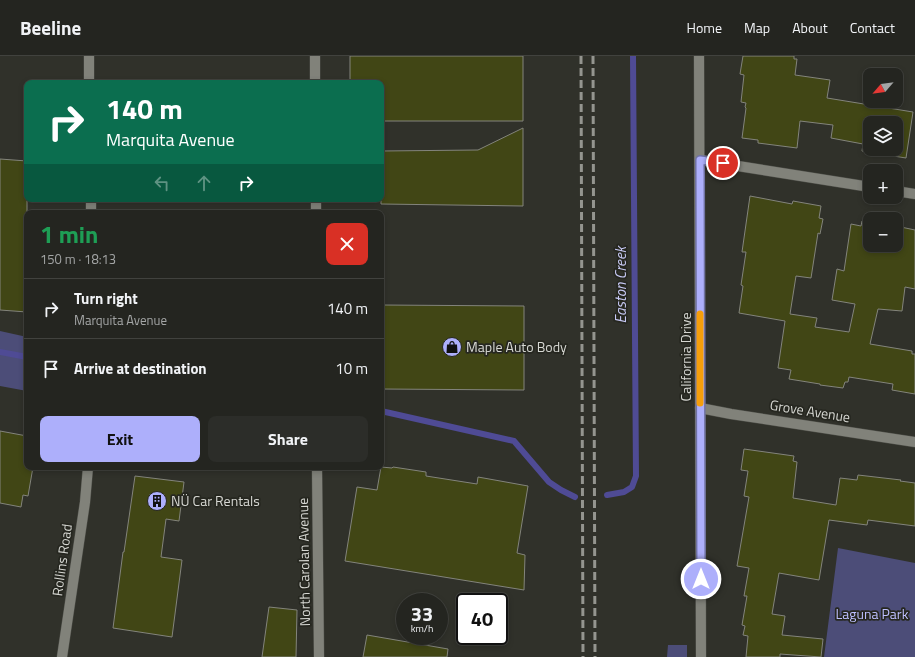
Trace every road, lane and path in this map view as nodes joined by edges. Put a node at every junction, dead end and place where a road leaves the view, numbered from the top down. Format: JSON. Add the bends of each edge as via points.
{"nodes":[{"id":1,"x":89,"y":56,"type":"edge"},
{"id":2,"x":315,"y":56,"type":"edge"},
{"id":3,"x":700,"y":56,"type":"edge"},
{"id":4,"x":89,"y":80,"type":"edge"},
{"id":5,"x":315,"y":80,"type":"edge"},
{"id":6,"x":700,"y":160,"type":"junction"},
{"id":7,"x":863,"y":186,"type":"edge"},
{"id":8,"x":903,"y":192,"type":"edge"},
{"id":9,"x":915,"y":194,"type":"edge"},
{"id":10,"x":700,"y":408,"type":"junction"},
{"id":11,"x":915,"y":442,"type":"edge"},
{"id":12,"x":88,"y":470,"type":"edge"},
{"id":13,"x":317,"y":470,"type":"edge"},
{"id":14,"x":62,"y":657,"type":"edge"},
{"id":15,"x":319,"y":657,"type":"edge"},
{"id":16,"x":701,"y":657,"type":"edge"}],
"edges":[{"from":1,"to":4,"type":"street"},
{"from":2,"to":5,"type":"street"},
{"from":3,"to":6,"type":"street","name":"California Drive"},
{"from":6,"to":7,"type":"street"},
{"from":6,"to":10,"type":"street","name":"California Drive"},
{"from":8,"to":9,"type":"street"},
{"from":10,"to":11,"type":"street","name":"Grove Avenue"},
{"from":10,"to":16,"type":"street","name":"California Drive"},
{"from":12,"to":14,"type":"street","name":"Rollins Road"},
{"from":13,"to":15,"type":"street","name":"North Carolan Avenue"}]}
